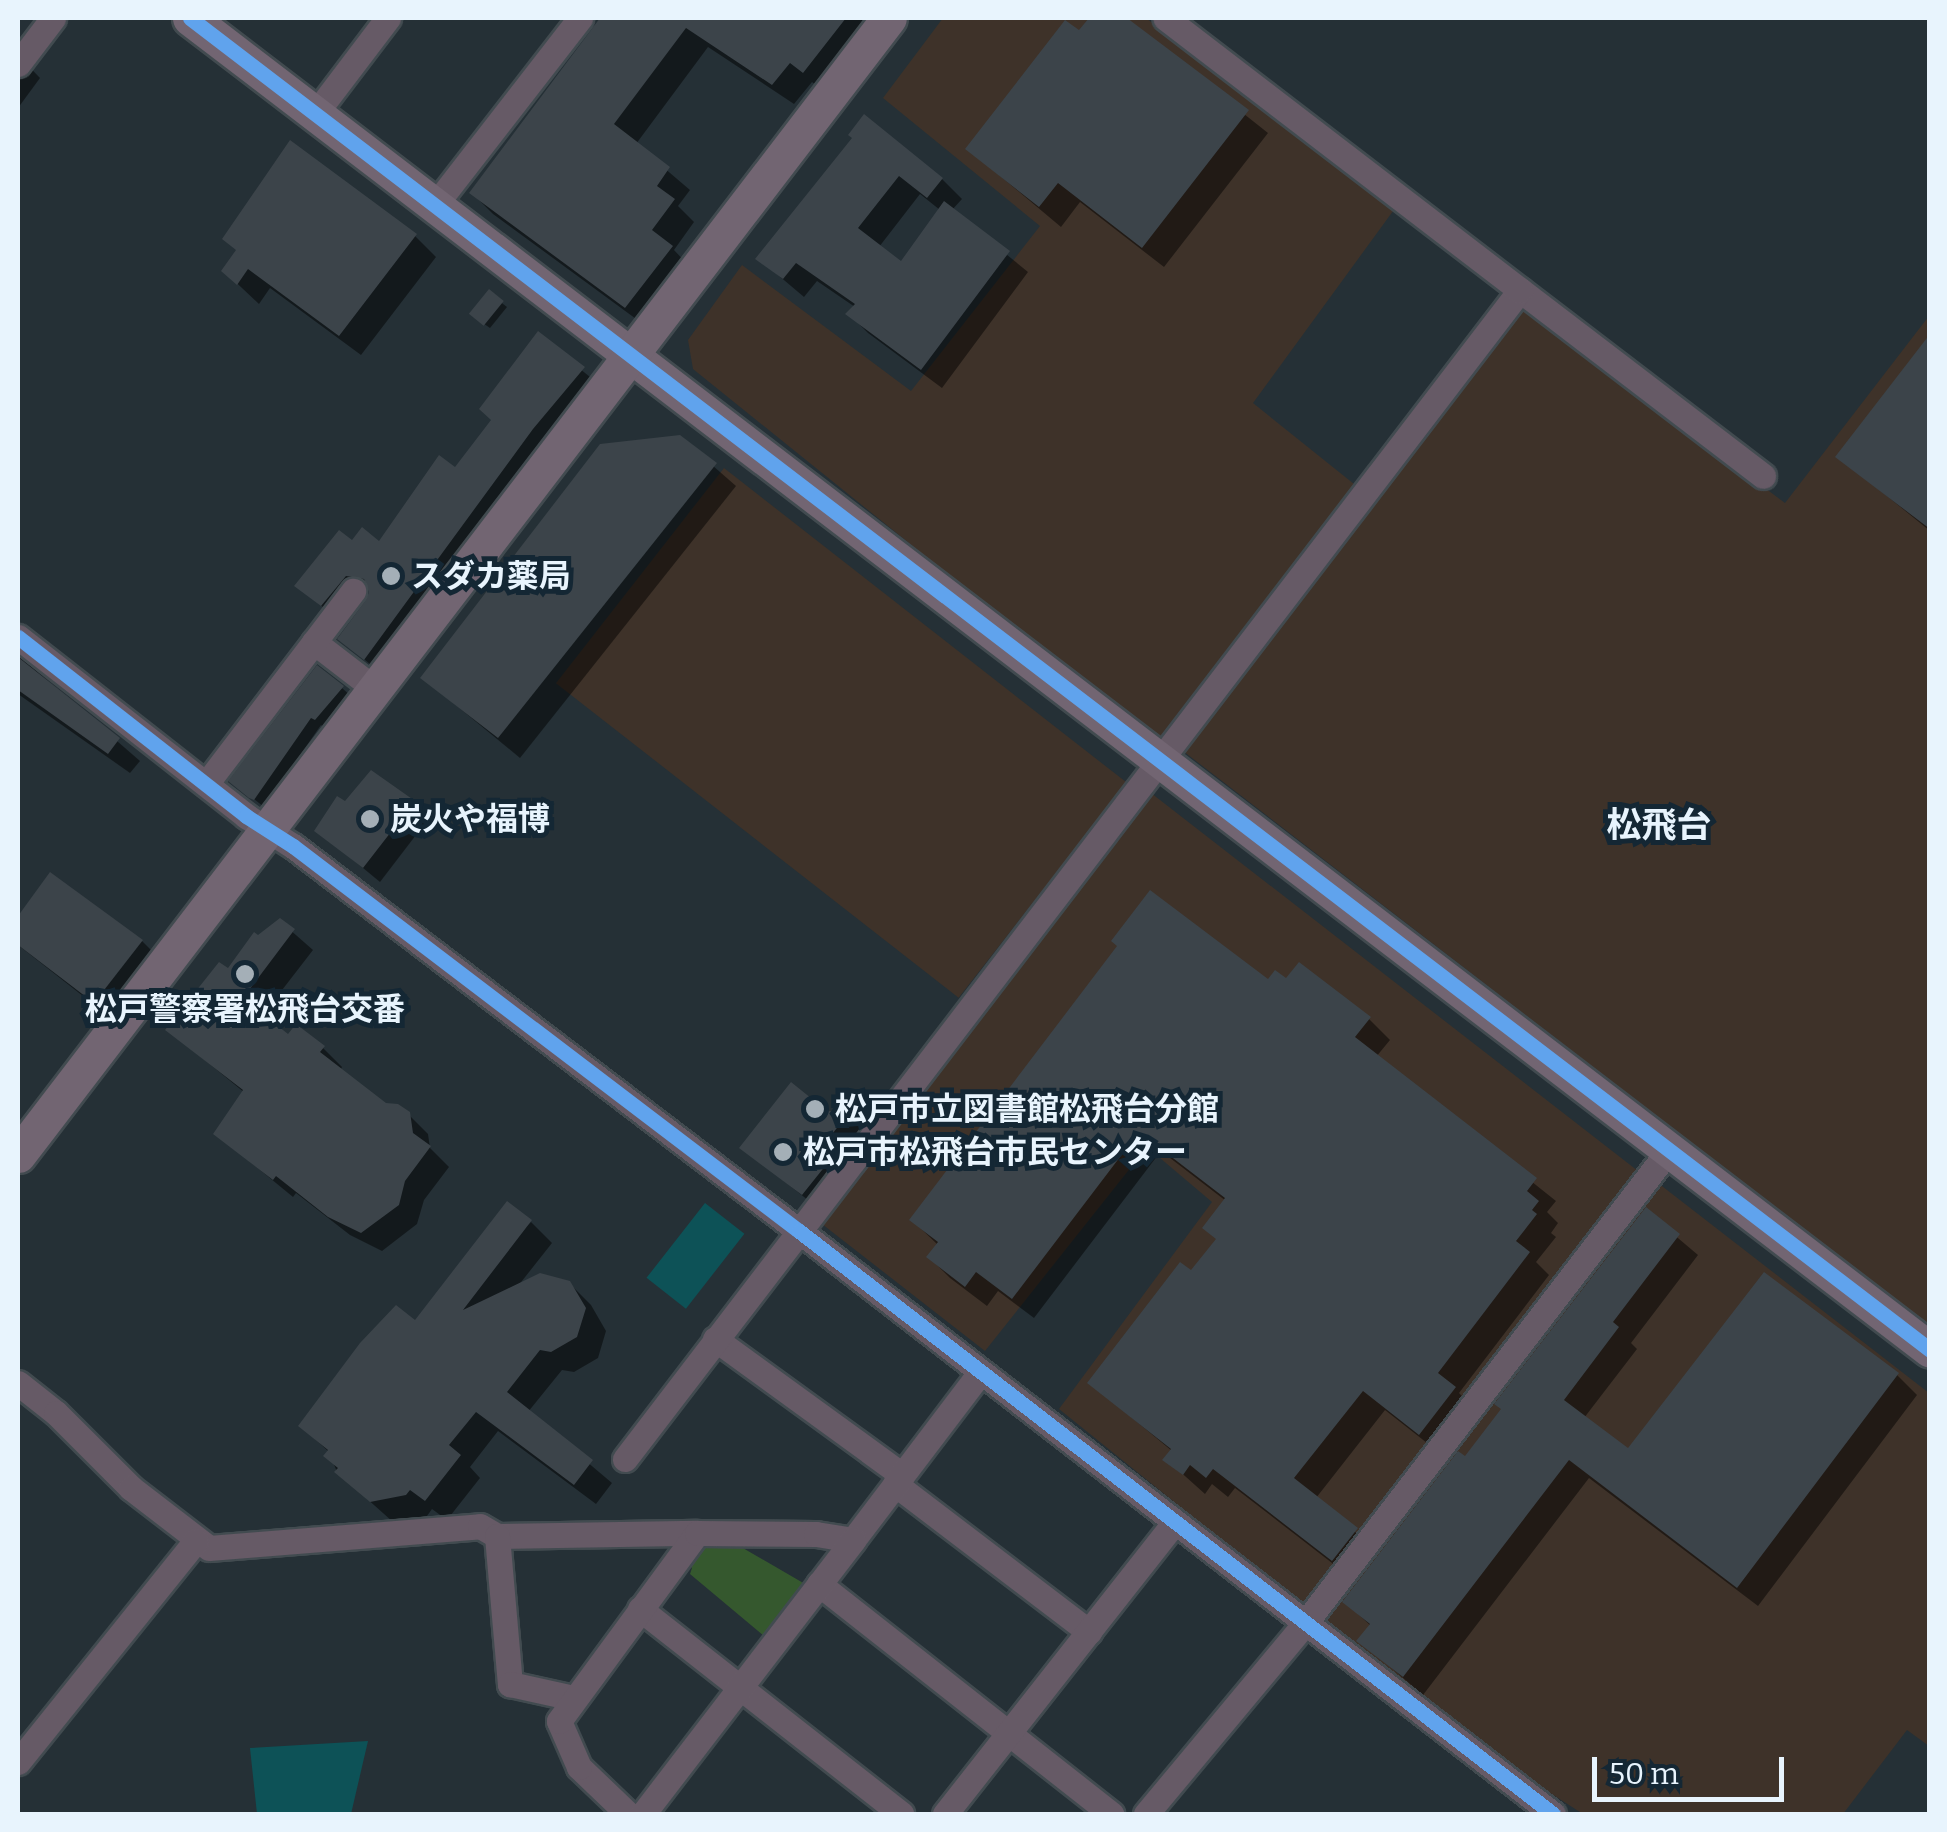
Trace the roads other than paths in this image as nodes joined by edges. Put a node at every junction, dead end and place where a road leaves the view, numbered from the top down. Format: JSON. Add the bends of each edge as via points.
{"nodes":[{"id":1,"x":54,"y":18,"type":"edge"},
{"id":2,"x":190,"y":18,"type":"edge"},
{"id":3,"x":388,"y":18,"type":"edge"},
{"id":4,"x":580,"y":18,"type":"edge"},
{"id":5,"x":889,"y":18,"type":"edge"},
{"id":6,"x":1165,"y":18,"type":"edge"},
{"id":7,"x":18,"y":64,"type":"edge"},
{"id":8,"x":315,"y":114,"type":"junction"},
{"id":9,"x":435,"y":206,"type":"junction"},
{"id":10,"x":1520,"y":290,"type":"junction"},
{"id":11,"x":632,"y":356,"type":"junction"},
{"id":12,"x":1763,"y":476,"type":"dead end"},
{"id":13,"x":353,"y":591,"type":"dead end"},
{"id":14,"x":18,"y":637,"type":"edge"},
{"id":15,"x":314,"y":642,"type":"junction"},
{"id":16,"x":375,"y":689,"type":"junction"},
{"id":17,"x":1159,"y":760,"type":"junction"},
{"id":18,"x":206,"y":784,"type":"junction"},
{"id":19,"x":267,"y":830,"type":"junction"},
{"id":20,"x":1669,"y":1150,"type":"junction"},
{"id":21,"x":18,"y":1155,"type":"edge"},
{"id":22,"x":799,"y":1231,"type":"junction"},
{"id":23,"x":716,"y":1339,"type":"junction"},
{"id":24,"x":1930,"y":1350,"type":"edge"},
{"id":25,"x":978,"y":1374,"type":"junction"},
{"id":26,"x":18,"y":1384,"type":"edge"},
{"id":27,"x":625,"y":1459,"type":"dead end"},
{"id":28,"x":898,"y":1480,"type":"junction"},
{"id":29,"x":1174,"y":1524,"type":"junction"},
{"id":30,"x":697,"y":1533,"type":"junction"},
{"id":31,"x":497,"y":1536,"type":"junction"},
{"id":32,"x":853,"y":1540,"type":"junction"},
{"id":33,"x":196,"y":1541,"type":"junction"},
{"id":34,"x":818,"y":1584,"type":"junction"},
{"id":35,"x":640,"y":1609,"type":"junction"},
{"id":36,"x":1306,"y":1622,"type":"junction"},
{"id":37,"x":1089,"y":1632,"type":"junction"},
{"id":38,"x":740,"y":1687,"type":"junction"},
{"id":39,"x":574,"y":1698,"type":"junction"},
{"id":40,"x":1010,"y":1734,"type":"junction"},
{"id":41,"x":18,"y":1762,"type":"edge"},
{"id":42,"x":628,"y":1814,"type":"edge"},
{"id":43,"x":643,"y":1814,"type":"edge"},
{"id":44,"x":901,"y":1814,"type":"edge"},
{"id":45,"x":945,"y":1814,"type":"edge"},
{"id":46,"x":1111,"y":1814,"type":"edge"},
{"id":47,"x":1146,"y":1814,"type":"edge"},
{"id":48,"x":1552,"y":1814,"type":"edge"}],
"edges":[{"from":1,"to":7,"type":"street"},
{"from":2,"to":8,"type":"street"},
{"from":3,"to":8,"type":"street"},
{"from":4,"to":9,"type":"street"},
{"from":5,"to":11,"type":"street"},
{"from":6,"to":10,"type":"street"},
{"from":8,"to":9,"type":"street"},
{"from":9,"to":11,"type":"street"},
{"from":10,"to":12,"type":"street"},
{"from":10,"to":17,"type":"street"},
{"from":11,"to":16,"type":"street"},
{"from":11,"to":17,"type":"street"},
{"from":13,"to":15,"type":"street"},
{"from":14,"to":18,"type":"street"},
{"from":15,"to":16,"type":"street"},
{"from":15,"to":18,"type":"street"},
{"from":16,"to":19,"type":"street"},
{"from":17,"to":20,"type":"street"},
{"from":17,"to":22,"type":"street"},
{"from":18,"to":19,"type":"street"},
{"from":19,"to":21,"type":"street"},
{"from":19,"to":22,"type":"street"},
{"from":20,"to":24,"type":"street"},
{"from":20,"to":36,"type":"street"},
{"from":22,"to":23,"type":"street"},
{"from":22,"to":25,"type":"street"},
{"from":23,"to":27,"type":"street"},
{"from":23,"to":28,"type":"street"},
{"from":25,"to":28,"type":"street"},
{"from":25,"to":29,"type":"street"},
{"from":26,"to":33,"type":"street"},
{"from":28,"to":32,"type":"street"},
{"from":28,"to":37,"type":"street"},
{"from":29,"to":36,"type":"street"},
{"from":29,"to":37,"type":"street"},
{"from":30,"to":31,"type":"street"},
{"from":30,"to":32,"type":"street"},
{"from":30,"to":35,"type":"street"},
{"from":31,"to":33,"type":"street","via":[[480,1526],[209,1548]]},
{"from":31,"to":39,"type":"street","via":[[510,1684]]},
{"from":32,"to":34,"type":"street"},
{"from":33,"to":41,"type":"street"},
{"from":34,"to":38,"type":"street"},
{"from":34,"to":40,"type":"street"},
{"from":35,"to":38,"type":"street"},
{"from":35,"to":39,"type":"street"},
{"from":36,"to":47,"type":"street"},
{"from":36,"to":48,"type":"street"},
{"from":37,"to":40,"type":"street"},
{"from":38,"to":43,"type":"street"},
{"from":38,"to":44,"type":"street"},
{"from":39,"to":42,"type":"street","via":[[559,1722],[578,1767]]},
{"from":40,"to":45,"type":"street"},
{"from":40,"to":46,"type":"street"}]}
